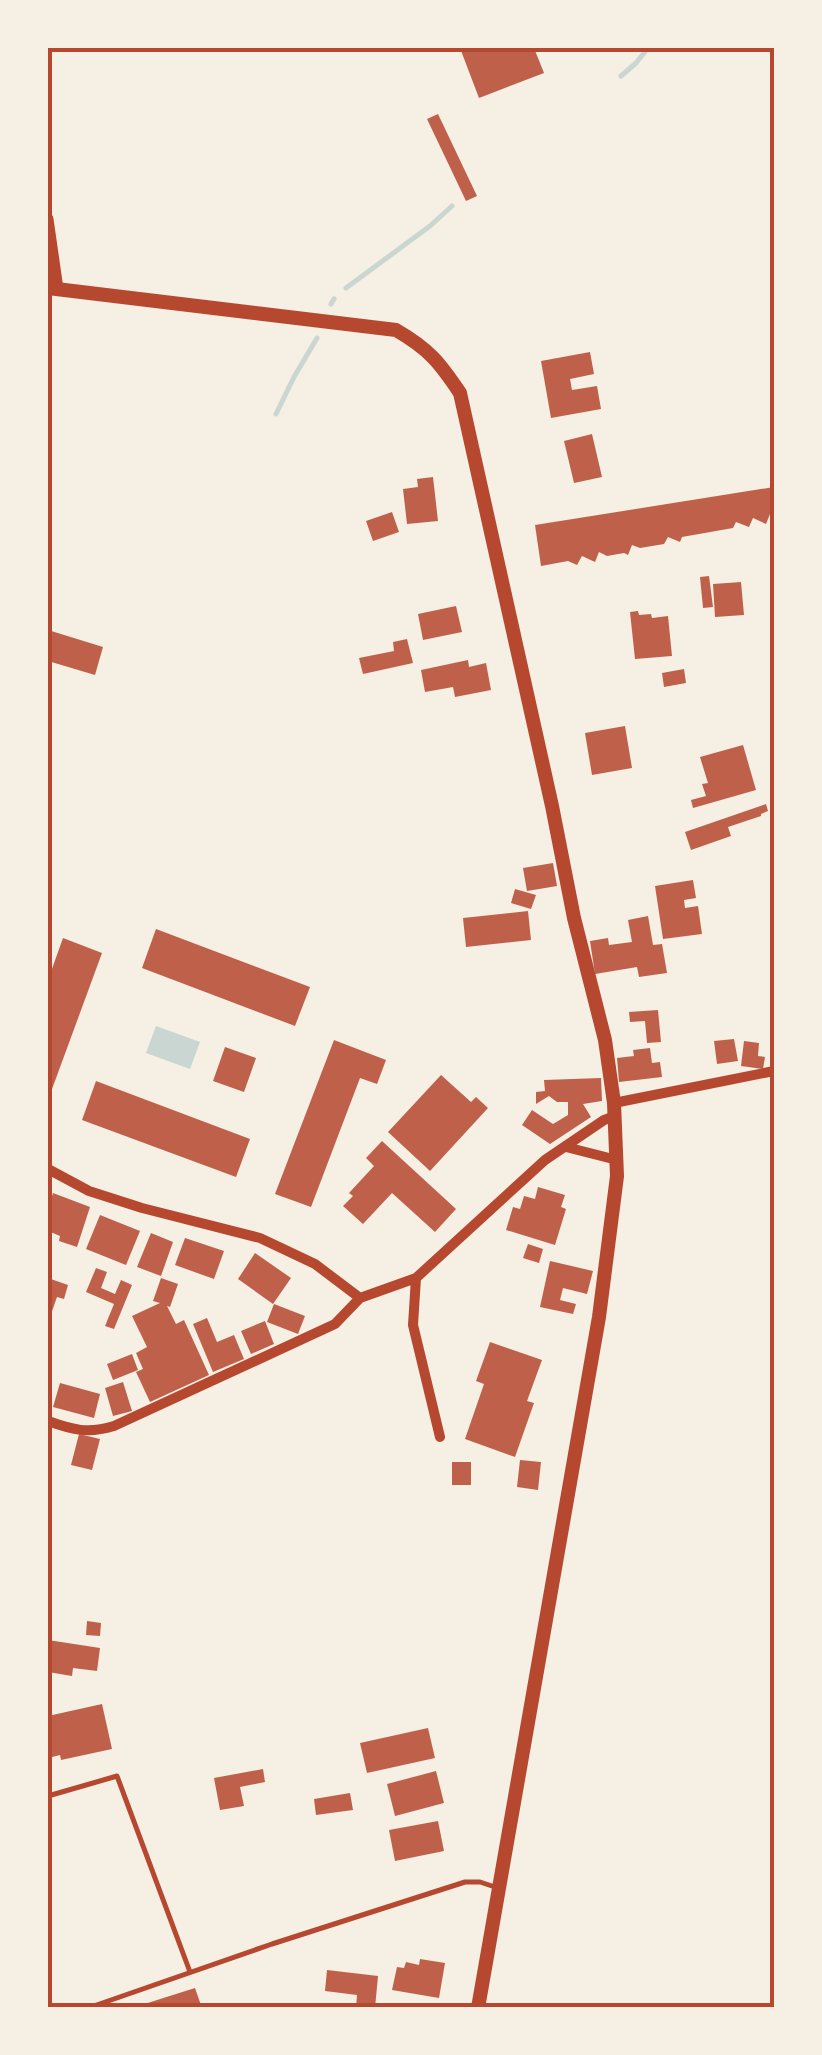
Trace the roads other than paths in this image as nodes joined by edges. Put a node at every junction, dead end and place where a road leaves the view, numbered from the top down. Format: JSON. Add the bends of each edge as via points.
{"nodes":[{"id":1,"x":48,"y":219,"type":"edge"},
{"id":2,"x":53,"y":289,"type":"edge"},
{"id":3,"x":774,"y":1071,"type":"edge"},
{"id":4,"x":615,"y":1110,"type":"junction"},
{"id":5,"x":566,"y":1147,"type":"junction"},
{"id":6,"x":617,"y":1160,"type":"junction"},
{"id":7,"x":48,"y":1170,"type":"edge"},
{"id":8,"x":416,"y":1278,"type":"junction"},
{"id":9,"x":360,"y":1298,"type":"junction"},
{"id":10,"x":48,"y":1421,"type":"edge"},
{"id":11,"x":440,"y":1437,"type":"dead end"},
{"id":12,"x":48,"y":1796,"type":"edge"},
{"id":13,"x":498,"y":1888,"type":"junction"},
{"id":14,"x":190,"y":1972,"type":"junction"},
{"id":15,"x":88,"y":2008,"type":"edge"},
{"id":16,"x":478,"y":2008,"type":"edge"}],
"edges":[{"from":1,"to":2,"type":"street"},
{"from":2,"to":4,"type":"main road","via":[[396,330],[444,369],[467,421],[606,1040]]},
{"from":3,"to":4,"type":"street"},
{"from":4,"to":5,"type":"street"},
{"from":4,"to":6,"type":"main road"},
{"from":5,"to":6,"type":"street"},
{"from":5,"to":8,"type":"street"},
{"from":6,"to":13,"type":"main road","via":[[599,1317]]},
{"from":7,"to":9,"type":"street","via":[[89,1191],[260,1238],[315,1264]]},
{"from":8,"to":9,"type":"street"},
{"from":8,"to":11,"type":"street","via":[[413,1326]]},
{"from":9,"to":10,"type":"street","via":[[335,1324],[114,1426],[70,1430]]},
{"from":12,"to":14,"type":"lane","via":[[117,1776]]},
{"from":13,"to":14,"type":"lane","via":[[465,1882]]},
{"from":13,"to":16,"type":"main road"},
{"from":14,"to":15,"type":"lane"}]}
